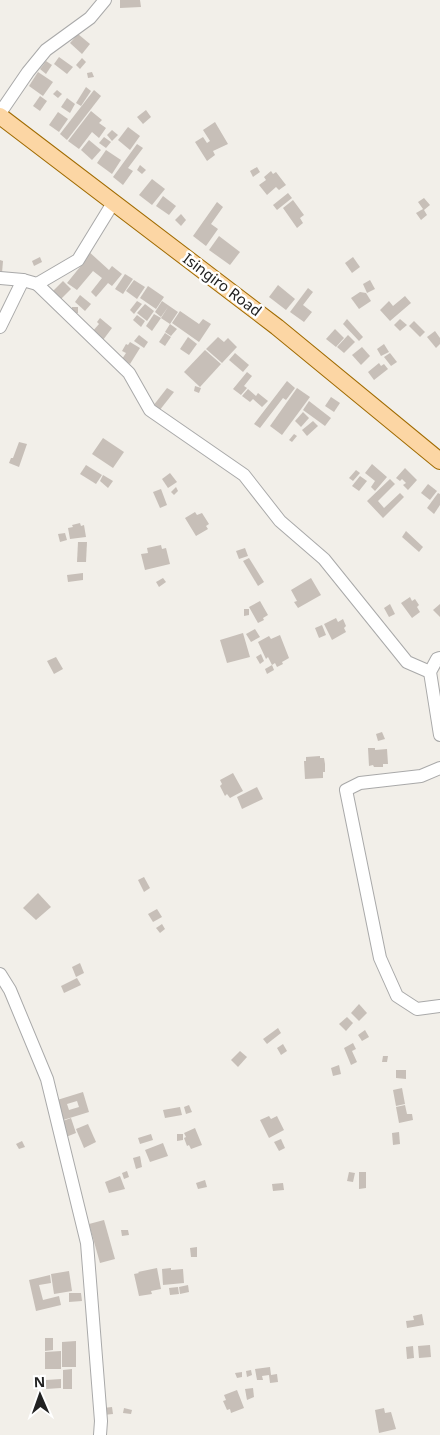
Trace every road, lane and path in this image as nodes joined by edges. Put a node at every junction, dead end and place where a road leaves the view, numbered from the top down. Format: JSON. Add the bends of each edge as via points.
{"nodes":[{"id":1,"x":105,"y":0,"type":"edge"},
{"id":2,"x":0,"y":114,"type":"edge"},
{"id":3,"x":113,"y":203,"type":"junction"},
{"id":4,"x":0,"y":278,"type":"edge"},
{"id":5,"x":23,"y":280,"type":"junction"},
{"id":6,"x":37,"y":284,"type":"junction"},
{"id":7,"x":0,"y":327,"type":"edge"},
{"id":8,"x":440,"y":461,"type":"edge"},
{"id":9,"x":440,"y":658,"type":"edge"},
{"id":10,"x":430,"y":672,"type":"junction"},
{"id":11,"x":440,"y":735,"type":"edge"},
{"id":12,"x":440,"y":768,"type":"edge"},
{"id":13,"x":0,"y":974,"type":"edge"},
{"id":14,"x":440,"y":1006,"type":"edge"},
{"id":15,"x":100,"y":1435,"type":"edge"}],
"edges":[{"from":1,"to":2,"type":"street","via":[[90,18],[46,50]]},
{"from":2,"to":3,"type":"main road","name":"Isingiro Road"},
{"from":3,"to":6,"type":"street","via":[[78,260]]},
{"from":3,"to":8,"type":"main road","name":"Isingiro Road","via":[[277,326]]},
{"from":4,"to":5,"type":"street"},
{"from":5,"to":6,"type":"street"},
{"from":5,"to":7,"type":"street"},
{"from":6,"to":10,"type":"street","via":[[129,373],[150,410],[244,475],[280,521],[324,558],[407,662]]},
{"from":9,"to":10,"type":"street"},
{"from":10,"to":11,"type":"street"},
{"from":12,"to":14,"type":"street","via":[[421,776],[360,783],[346,790],[380,958],[396,996],[417,1009]]},
{"from":13,"to":15,"type":"street","via":[[48,1079],[88,1243]]}]}
